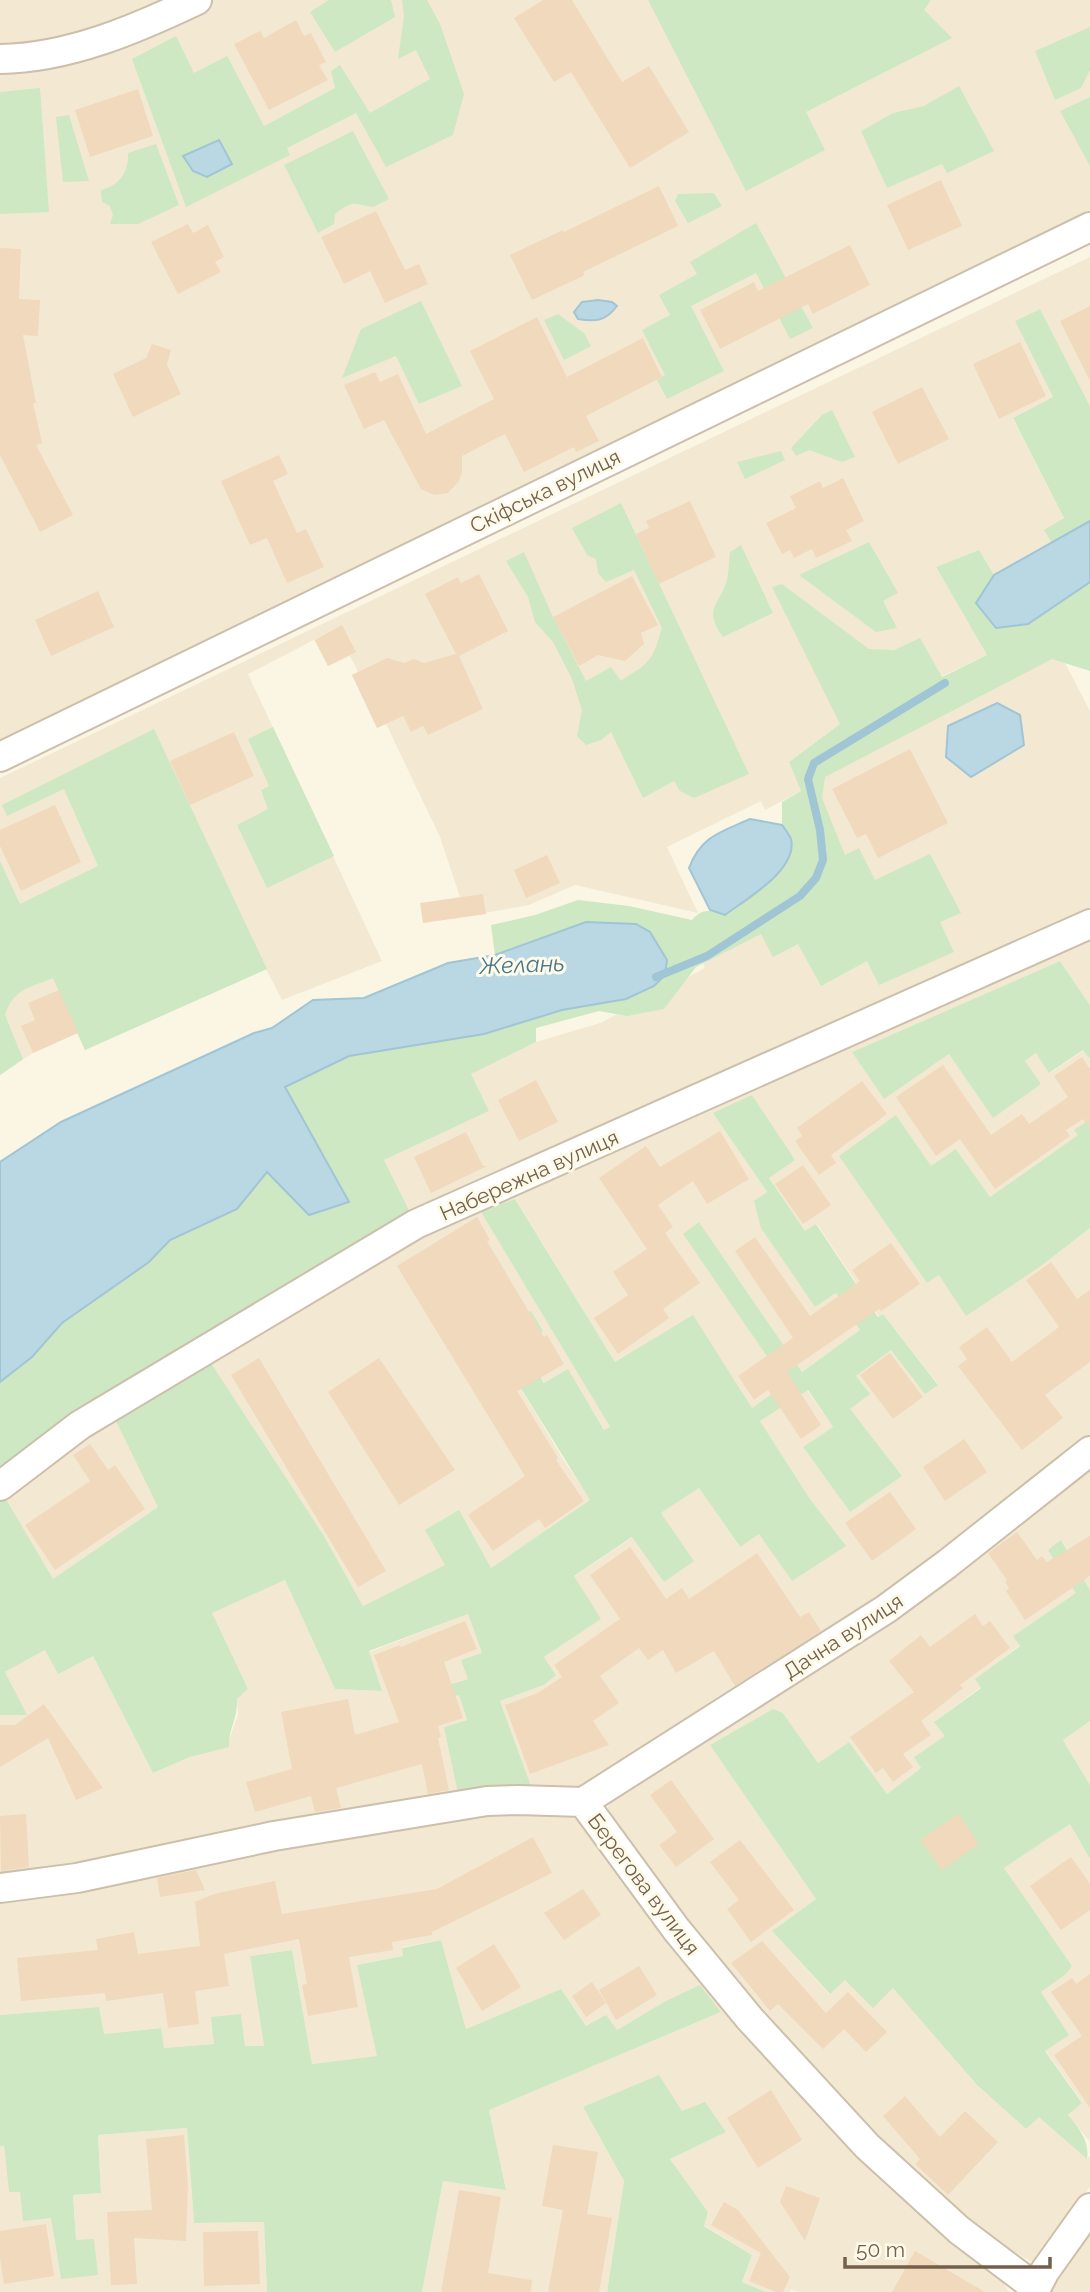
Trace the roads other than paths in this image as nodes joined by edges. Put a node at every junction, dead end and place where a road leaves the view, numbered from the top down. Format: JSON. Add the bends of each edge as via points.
{"nodes":[{"id":1,"x":197,"y":0,"type":"edge"},
{"id":2,"x":0,"y":59,"type":"edge"},
{"id":3,"x":1090,"y":227,"type":"edge"},
{"id":4,"x":0,"y":757,"type":"edge"},
{"id":5,"x":1090,"y":924,"type":"edge"},
{"id":6,"x":1090,"y":1451,"type":"edge"},
{"id":7,"x":0,"y":1486,"type":"edge"},
{"id":8,"x":583,"y":1802,"type":"junction"},
{"id":9,"x":0,"y":1888,"type":"edge"},
{"id":10,"x":1090,"y":2208,"type":"edge"},
{"id":11,"x":1035,"y":2290,"type":"edge"}],
"edges":[{"from":1,"to":2,"type":"street","via":[[123,33],[64,51]]},
{"from":3,"to":4,"type":"street","name":"Скіфська вулиця"},
{"from":5,"to":7,"type":"street","name":"Набережна вулиця","via":[[416,1224],[80,1424]]},
{"from":6,"to":8,"type":"street","name":"Дачна вулиця","via":[[886,1609]]},
{"from":8,"to":9,"type":"street","name":"Берегова вулиця","via":[[487,1801],[274,1836],[76,1878]]},
{"from":8,"to":11,"type":"street","name":"Берегова вулиця","via":[[684,1939],[750,2019],[867,2146]]},
{"from":10,"to":11,"type":"street"}]}
